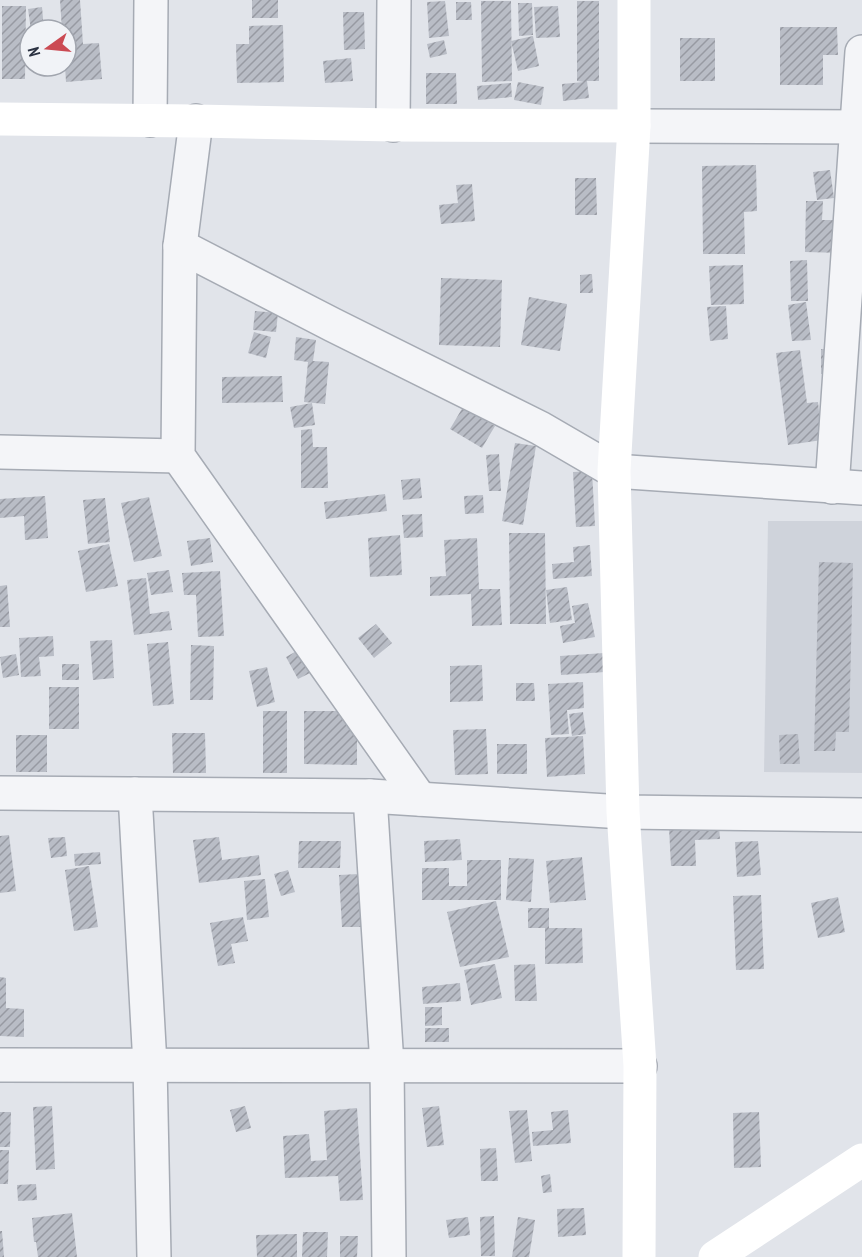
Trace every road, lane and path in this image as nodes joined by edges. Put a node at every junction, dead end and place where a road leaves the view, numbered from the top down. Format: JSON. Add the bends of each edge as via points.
{"nodes":[{"id":1,"x":151,"y":0,"type":"edge"},
{"id":2,"x":394,"y":0,"type":"edge"},
{"id":3,"x":634,"y":0,"type":"edge"},
{"id":4,"x":862,"y":52,"type":"edge"},
{"id":5,"x":0,"y":119,"type":"edge"},
{"id":6,"x":150,"y":120,"type":"junction"},
{"id":7,"x":196,"y":121,"type":"junction"},
{"id":8,"x":393,"y":124,"type":"junction"},
{"id":9,"x":634,"y":126,"type":"junction"},
{"id":10,"x":860,"y":127,"type":"edge"},
{"id":11,"x":180,"y":246,"type":"junction"},
{"id":12,"x":0,"y":452,"type":"edge"},
{"id":13,"x":178,"y":456,"type":"junction"},
{"id":14,"x":614,"y":471,"type":"junction"},
{"id":15,"x":847,"y":488,"type":"edge"},
{"id":16,"x":0,"y":793,"type":"edge"},
{"id":17,"x":135,"y":794,"type":"junction"},
{"id":18,"x":370,"y":796,"type":"junction"},
{"id":19,"x":420,"y":799,"type":"junction"},
{"id":20,"x":623,"y":812,"type":"junction"},
{"id":21,"x":862,"y":815,"type":"edge"},
{"id":22,"x":0,"y":1065,"type":"edge"},
{"id":23,"x":150,"y":1065,"type":"junction"},
{"id":24,"x":387,"y":1065,"type":"junction"},
{"id":25,"x":640,"y":1066,"type":"junction"},
{"id":26,"x":862,"y":1160,"type":"edge"},
{"id":27,"x":154,"y":1257,"type":"edge"},
{"id":28,"x":389,"y":1257,"type":"edge"},
{"id":29,"x":639,"y":1257,"type":"edge"},
{"id":30,"x":715,"y":1257,"type":"edge"}],
"edges":[{"from":1,"to":6,"type":"street"},
{"from":2,"to":8,"type":"street"},
{"from":3,"to":9,"type":"street"},
{"from":4,"to":10,"type":"street"},
{"from":5,"to":6,"type":"street"},
{"from":6,"to":7,"type":"street"},
{"from":7,"to":8,"type":"street"},
{"from":7,"to":11,"type":"street"},
{"from":8,"to":9,"type":"street"},
{"from":9,"to":10,"type":"street"},
{"from":9,"to":14,"type":"street"},
{"from":10,"to":15,"type":"street"},
{"from":11,"to":13,"type":"street"},
{"from":11,"to":14,"type":"street","via":[[540,428]]},
{"from":12,"to":13,"type":"street"},
{"from":13,"to":19,"type":"street"},
{"from":14,"to":15,"type":"street"},
{"from":14,"to":20,"type":"street"},
{"from":16,"to":17,"type":"street"},
{"from":17,"to":18,"type":"street"},
{"from":17,"to":23,"type":"street"},
{"from":18,"to":19,"type":"street"},
{"from":18,"to":24,"type":"street"},
{"from":19,"to":20,"type":"street"},
{"from":20,"to":21,"type":"street"},
{"from":20,"to":25,"type":"street"},
{"from":22,"to":23,"type":"street"},
{"from":23,"to":24,"type":"street"},
{"from":23,"to":27,"type":"street"},
{"from":24,"to":25,"type":"street"},
{"from":24,"to":28,"type":"street"},
{"from":25,"to":29,"type":"street"},
{"from":26,"to":30,"type":"street"}]}
